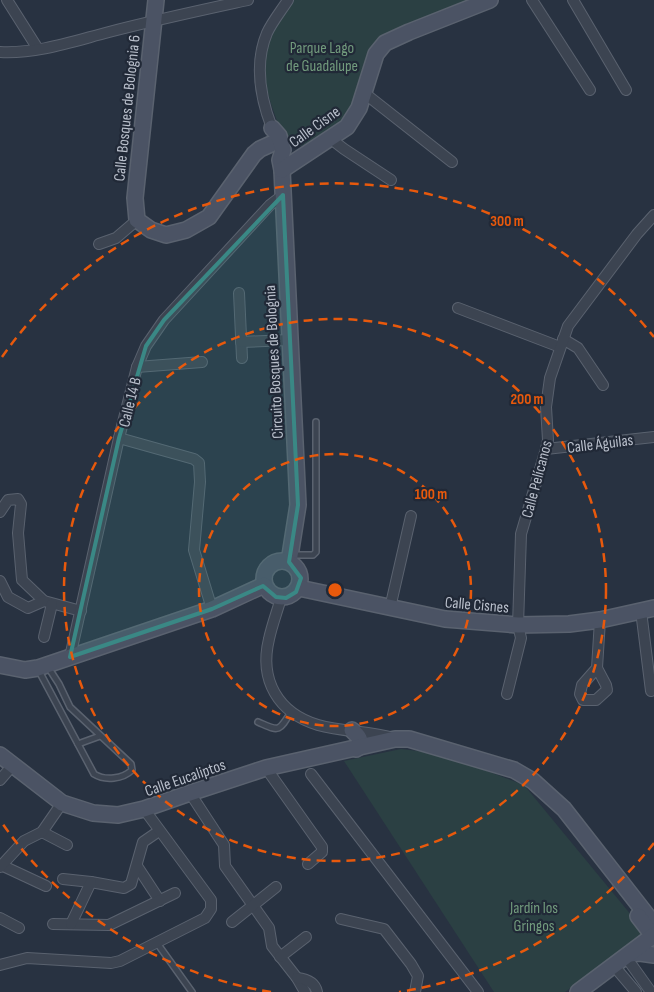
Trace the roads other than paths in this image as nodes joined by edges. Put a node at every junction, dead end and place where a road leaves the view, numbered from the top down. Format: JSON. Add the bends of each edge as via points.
{"nodes":[{"id":1,"x":7,"y":0,"type":"edge"},
{"id":2,"x":156,"y":0,"type":"edge"},
{"id":3,"x":248,"y":0,"type":"edge"},
{"id":4,"x":288,"y":0,"type":"edge"},
{"id":5,"x":490,"y":0,"type":"edge"},
{"id":6,"x":532,"y":0,"type":"edge"},
{"id":7,"x":574,"y":0,"type":"edge"},
{"id":8,"x":152,"y":21,"type":"junction"},
{"id":9,"x":38,"y":49,"type":"junction"},
{"id":10,"x":0,"y":52,"type":"edge"},
{"id":11,"x":590,"y":90,"type":"dead end"},
{"id":12,"x":626,"y":90,"type":"dead end"},
{"id":13,"x":363,"y":92,"type":"junction"},
{"id":14,"x":272,"y":128,"type":"junction"},
{"id":15,"x":331,"y":139,"type":"junction"},
{"id":16,"x":271,"y":144,"type":"junction"},
{"id":17,"x":452,"y":162,"type":"dead end"},
{"id":18,"x":281,"y":165,"type":"junction"},
{"id":19,"x":391,"y":180,"type":"dead end"},
{"id":20,"x":283,"y":195,"type":"junction"},
{"id":21,"x":654,"y":215,"type":"edge"},
{"id":22,"x":137,"y":220,"type":"junction"},
{"id":23,"x":100,"y":244,"type":"dead end"},
{"id":24,"x":239,"y":293,"type":"dead end"},
{"id":25,"x":458,"y":308,"type":"dead end"},
{"id":26,"x":289,"y":340,"type":"junction"},
{"id":27,"x":241,"y":342,"type":"junction"},
{"id":28,"x":561,"y":343,"type":"junction"},
{"id":29,"x":242,"y":358,"type":"dead end"},
{"id":30,"x":202,"y":362,"type":"dead end"},
{"id":31,"x":137,"y":367,"type":"junction"},
{"id":32,"x":603,"y":385,"type":"dead end"},
{"id":33,"x":316,"y":422,"type":"dead end"},
{"id":34,"x":654,"y":437,"type":"edge"},
{"id":35,"x":120,"y":438,"type":"junction"},
{"id":36,"x":546,"y":449,"type":"junction"},
{"id":37,"x":0,"y":512,"type":"edge"},
{"id":38,"x":411,"y":516,"type":"dead end"},
{"id":39,"x":289,"y":559,"type":"junction"},
{"id":40,"x":0,"y":581,"type":"edge"},
{"id":41,"x":264,"y":585,"type":"junction"},
{"id":42,"x":298,"y":588,"type":"junction"},
{"id":43,"x":281,"y":598,"type":"junction"},
{"id":44,"x":48,"y":603,"type":"junction"},
{"id":45,"x":390,"y":608,"type":"junction"},
{"id":46,"x":212,"y":609,"type":"junction"},
{"id":47,"x":648,"y":610,"type":"edge"},
{"id":48,"x":81,"y":611,"type":"junction"},
{"id":49,"x":600,"y":620,"type":"junction"},
{"id":50,"x":518,"y":625,"type":"junction"},
{"id":51,"x":44,"y":637,"type":"dead end"},
{"id":52,"x":70,"y":657,"type":"junction"},
{"id":53,"x":0,"y":665,"type":"edge"},
{"id":54,"x":42,"y":667,"type":"junction"},
{"id":55,"x":597,"y":668,"type":"dead end"},
{"id":56,"x":651,"y":691,"type":"dead end"},
{"id":57,"x":507,"y":694,"type":"dead end"},
{"id":58,"x":291,"y":712,"type":"junction"},
{"id":59,"x":258,"y":722,"type":"dead end"},
{"id":60,"x":352,"y":730,"type":"junction"},
{"id":61,"x":100,"y":736,"type":"junction"},
{"id":62,"x":395,"y":739,"type":"junction"},
{"id":63,"x":78,"y":744,"type":"junction"},
{"id":64,"x":356,"y":748,"type":"junction"},
{"id":65,"x":462,"y":753,"type":"junction"},
{"id":66,"x":0,"y":755,"type":"edge"},
{"id":67,"x":13,"y":765,"type":"junction"},
{"id":68,"x":266,"y":768,"type":"junction"},
{"id":69,"x":311,"y":774,"type":"dead end"},
{"id":70,"x":0,"y":780,"type":"edge"},
{"id":71,"x":190,"y":792,"type":"junction"},
{"id":72,"x":62,"y":802,"type":"junction"},
{"id":73,"x":144,"y":809,"type":"junction"},
{"id":74,"x":159,"y":831,"type":"junction"},
{"id":75,"x":42,"y":832,"type":"junction"},
{"id":76,"x":67,"y":845,"type":"dead end"},
{"id":77,"x":308,"y":864,"type":"dead end"},
{"id":78,"x":1,"y":866,"type":"edge"},
{"id":79,"x":136,"y":866,"type":"junction"},
{"id":80,"x":62,"y":880,"type":"dead end"},
{"id":81,"x":91,"y":882,"type":"junction"},
{"id":82,"x":46,"y":886,"type":"dead end"},
{"id":83,"x":276,"y":887,"type":"dead end"},
{"id":84,"x":175,"y":893,"type":"dead end"},
{"id":85,"x":160,"y":901,"type":"junction"},
{"id":86,"x":253,"y":906,"type":"junction"},
{"id":87,"x":0,"y":918,"type":"edge"},
{"id":88,"x":341,"y":919,"type":"dead end"},
{"id":89,"x":232,"y":922,"type":"dead end"},
{"id":90,"x":54,"y":924,"type":"dead end"},
{"id":91,"x":71,"y":924,"type":"junction"},
{"id":92,"x":19,"y":928,"type":"dead end"},
{"id":93,"x":654,"y":929,"type":"edge"},
{"id":94,"x":306,"y":937,"type":"dead end"},
{"id":95,"x":157,"y":943,"type":"junction"},
{"id":96,"x":654,"y":955,"type":"edge"},
{"id":97,"x":280,"y":957,"type":"junction"},
{"id":98,"x":623,"y":959,"type":"junction"},
{"id":99,"x":0,"y":965,"type":"edge"},
{"id":100,"x":297,"y":978,"type":"junction"},
{"id":101,"x":192,"y":992,"type":"edge"},
{"id":102,"x":305,"y":992,"type":"edge"},
{"id":103,"x":317,"y":992,"type":"edge"},
{"id":104,"x":415,"y":992,"type":"edge"},
{"id":105,"x":478,"y":992,"type":"edge"},
{"id":106,"x":578,"y":992,"type":"edge"},
{"id":107,"x":636,"y":992,"type":"edge"},
{"id":108,"x":651,"y":992,"type":"edge"}],
"edges":[{"from":1,"to":9,"type":"street"},
{"from":2,"to":8,"type":"main road","name":"Calle Bosques de Bolognia 6"},
{"from":3,"to":8,"type":"street"},
{"from":4,"to":14,"type":"street","name":"Circuito Bosques de Bolognia","via":[[267,32],[260,58],[259,81]]},
{"from":5,"to":13,"type":"main road","name":"Calle Cisne","via":[[385,44],[376,54]]},
{"from":6,"to":11,"type":"street"},
{"from":7,"to":12,"type":"street"},
{"from":8,"to":9,"type":"street"},
{"from":8,"to":22,"type":"main road","name":"Calle Bosques de Bolognia 6","via":[[135,198]]},
{"from":9,"to":10,"type":"street"},
{"from":13,"to":15,"type":"main road","name":"Calle Cisne","via":[[354,117]]},
{"from":13,"to":17,"type":"street"},
{"from":14,"to":16,"type":"main road","name":"Circuito Bosques de Bolognia"},
{"from":14,"to":18,"type":"main road","name":"Circuito Bosques de Bolognia","via":[[279,136],[283,150]]},
{"from":15,"to":18,"type":"main road","name":"Calle Cisne"},
{"from":15,"to":19,"type":"street"},
{"from":16,"to":18,"type":"main road","name":"Circuito Bosques de Bolognia"},
{"from":16,"to":22,"type":"main road","via":[[254,154],[209,217],[201,222],[166,235]]},
{"from":18,"to":20,"type":"main road","name":"Circuito Bosques de Bolognia"},
{"from":20,"to":26,"type":"main road","name":"Circuito Bosques de Bolognia"},
{"from":20,"to":31,"type":"street","name":"Calle 14 B","via":[[270,205],[164,320],[146,346]]},
{"from":21,"to":28,"type":"street","name":"Calle Pelícanos","via":[[581,307]]},
{"from":22,"to":23,"type":"street","via":[[116,238]]},
{"from":24,"to":27,"type":"street"},
{"from":25,"to":28,"type":"street"},
{"from":26,"to":27,"type":"street"},
{"from":26,"to":39,"type":"main road","name":"Circuito Bosques de Bolognia","via":[[298,505]]},
{"from":27,"to":29,"type":"street"},
{"from":28,"to":32,"type":"street","via":[[578,348]]},
{"from":28,"to":36,"type":"street","name":"Calle Pelícanos","via":[[550,378]]},
{"from":30,"to":31,"type":"street"},
{"from":31,"to":35,"type":"street","name":"Calle 14 B"},
{"from":33,"to":39,"type":"lane","via":[[316,552]]},
{"from":34,"to":36,"type":"street","name":"Calle Águilas"},
{"from":35,"to":46,"type":"street","via":[[199,463],[194,550]]},
{"from":35,"to":48,"type":"street","name":"Calle 14 B"},
{"from":36,"to":50,"type":"street","name":"Calle Pelícanos","via":[[521,534]]},
{"from":37,"to":44,"type":"street","via":[[8,500],[18,499],[22,580]]},
{"from":38,"to":45,"type":"street"},
{"from":39,"to":41,"type":"main road","via":[[268,567]]},
{"from":39,"to":42,"type":"main road","via":[[300,573]]},
{"from":40,"to":44,"type":"street","via":[[8,596],[28,608]]},
{"from":41,"to":43,"type":"main road","via":[[271,594]]},
{"from":41,"to":46,"type":"main road"},
{"from":42,"to":43,"type":"main road","via":[[291,596]]},
{"from":42,"to":45,"type":"main road","name":"Calle Cisnes"},
{"from":43,"to":58,"type":"street","via":[[266,662],[276,696]]},
{"from":44,"to":48,"type":"street"},
{"from":44,"to":51,"type":"street"},
{"from":45,"to":50,"type":"main road","name":"Calle Cisnes","via":[[445,620]]},
{"from":46,"to":52,"type":"main road"},
{"from":47,"to":49,"type":"main road","name":"Calle Cisnes"},
{"from":47,"to":56,"type":"street"},
{"from":48,"to":52,"type":"street","name":"Calle 14 B"},
{"from":49,"to":50,"type":"main road","name":"Calle Cisnes"},
{"from":49,"to":55,"type":"street"},
{"from":50,"to":57,"type":"street","name":"Calle Pelícanos","via":[[521,638]]},
{"from":52,"to":54,"type":"main road"},
{"from":53,"to":54,"type":"main road","via":[[25,670]]},
{"from":54,"to":61,"type":"lane","via":[[59,684],[70,707]]},
{"from":54,"to":63,"type":"lane"},
{"from":58,"to":59,"type":"lane","via":[[278,729]]},
{"from":58,"to":60,"type":"street","via":[[319,725]]},
{"from":60,"to":62,"type":"street"},
{"from":60,"to":64,"type":"main road","via":[[360,737]]},
{"from":61,"to":63,"type":"lane"},
{"from":61,"to":63,"type":"lane","via":[[131,764],[132,770],[128,774],[114,778],[96,776]]},
{"from":62,"to":64,"type":"main road","name":"Calle Eucaliptos"},
{"from":62,"to":65,"type":"main road"},
{"from":64,"to":68,"type":"main road","name":"Calle Eucaliptos"},
{"from":65,"to":93,"type":"main road","via":[[474,764],[512,776],[542,798],[560,815]]},
{"from":65,"to":93,"type":"main road","via":[[477,750],[517,763],[548,784],[568,804]]},
{"from":66,"to":67,"type":"main road","name":"Calle Eucaliptos"},
{"from":67,"to":70,"type":"street"},
{"from":67,"to":72,"type":"main road","name":"Calle Eucaliptos"},
{"from":68,"to":71,"type":"main road","name":"Calle Eucaliptos"},
{"from":68,"to":77,"type":"street","via":[[322,847],[322,852]]},
{"from":69,"to":105,"type":"street"},
{"from":71,"to":73,"type":"main road","name":"Calle Eucaliptos"},
{"from":71,"to":86,"type":"street","via":[[224,845],[225,866]]},
{"from":72,"to":73,"type":"main road","name":"Calle Eucaliptos","via":[[92,813],[118,814]]},
{"from":72,"to":75,"type":"street"},
{"from":73,"to":74,"type":"street"},
{"from":74,"to":79,"type":"street","via":[[143,842]]},
{"from":74,"to":95,"type":"street","via":[[211,900],[211,909],[205,918]]},
{"from":75,"to":76,"type":"street"},
{"from":75,"to":78,"type":"street","via":[[24,841]]},
{"from":78,"to":82,"type":"street"},
{"from":79,"to":81,"type":"street","via":[[131,884],[124,888]]},
{"from":79,"to":85,"type":"street"},
{"from":80,"to":81,"type":"street"},
{"from":81,"to":91,"type":"street"},
{"from":83,"to":86,"type":"street"},
{"from":84,"to":85,"type":"street"},
{"from":85,"to":91,"type":"street","via":[[109,925]]},
{"from":86,"to":89,"type":"street"},
{"from":86,"to":97,"type":"street","via":[[269,928],[272,946]]},
{"from":87,"to":92,"type":"street"},
{"from":88,"to":104,"type":"street","via":[[384,929],[418,976]]},
{"from":90,"to":91,"type":"street"},
{"from":93,"to":98,"type":"main road"},
{"from":94,"to":97,"type":"street"},
{"from":95,"to":99,"type":"street","via":[[111,963],[27,958]]},
{"from":95,"to":101,"type":"lane"},
{"from":96,"to":98,"type":"main road","via":[[640,953]]},
{"from":97,"to":100,"type":"street"},
{"from":98,"to":106,"type":"main road"},
{"from":98,"to":107,"type":"street"},
{"from":98,"to":108,"type":"street"},
{"from":100,"to":102,"type":"street"},
{"from":100,"to":103,"type":"street","via":[[312,983]]}]}
